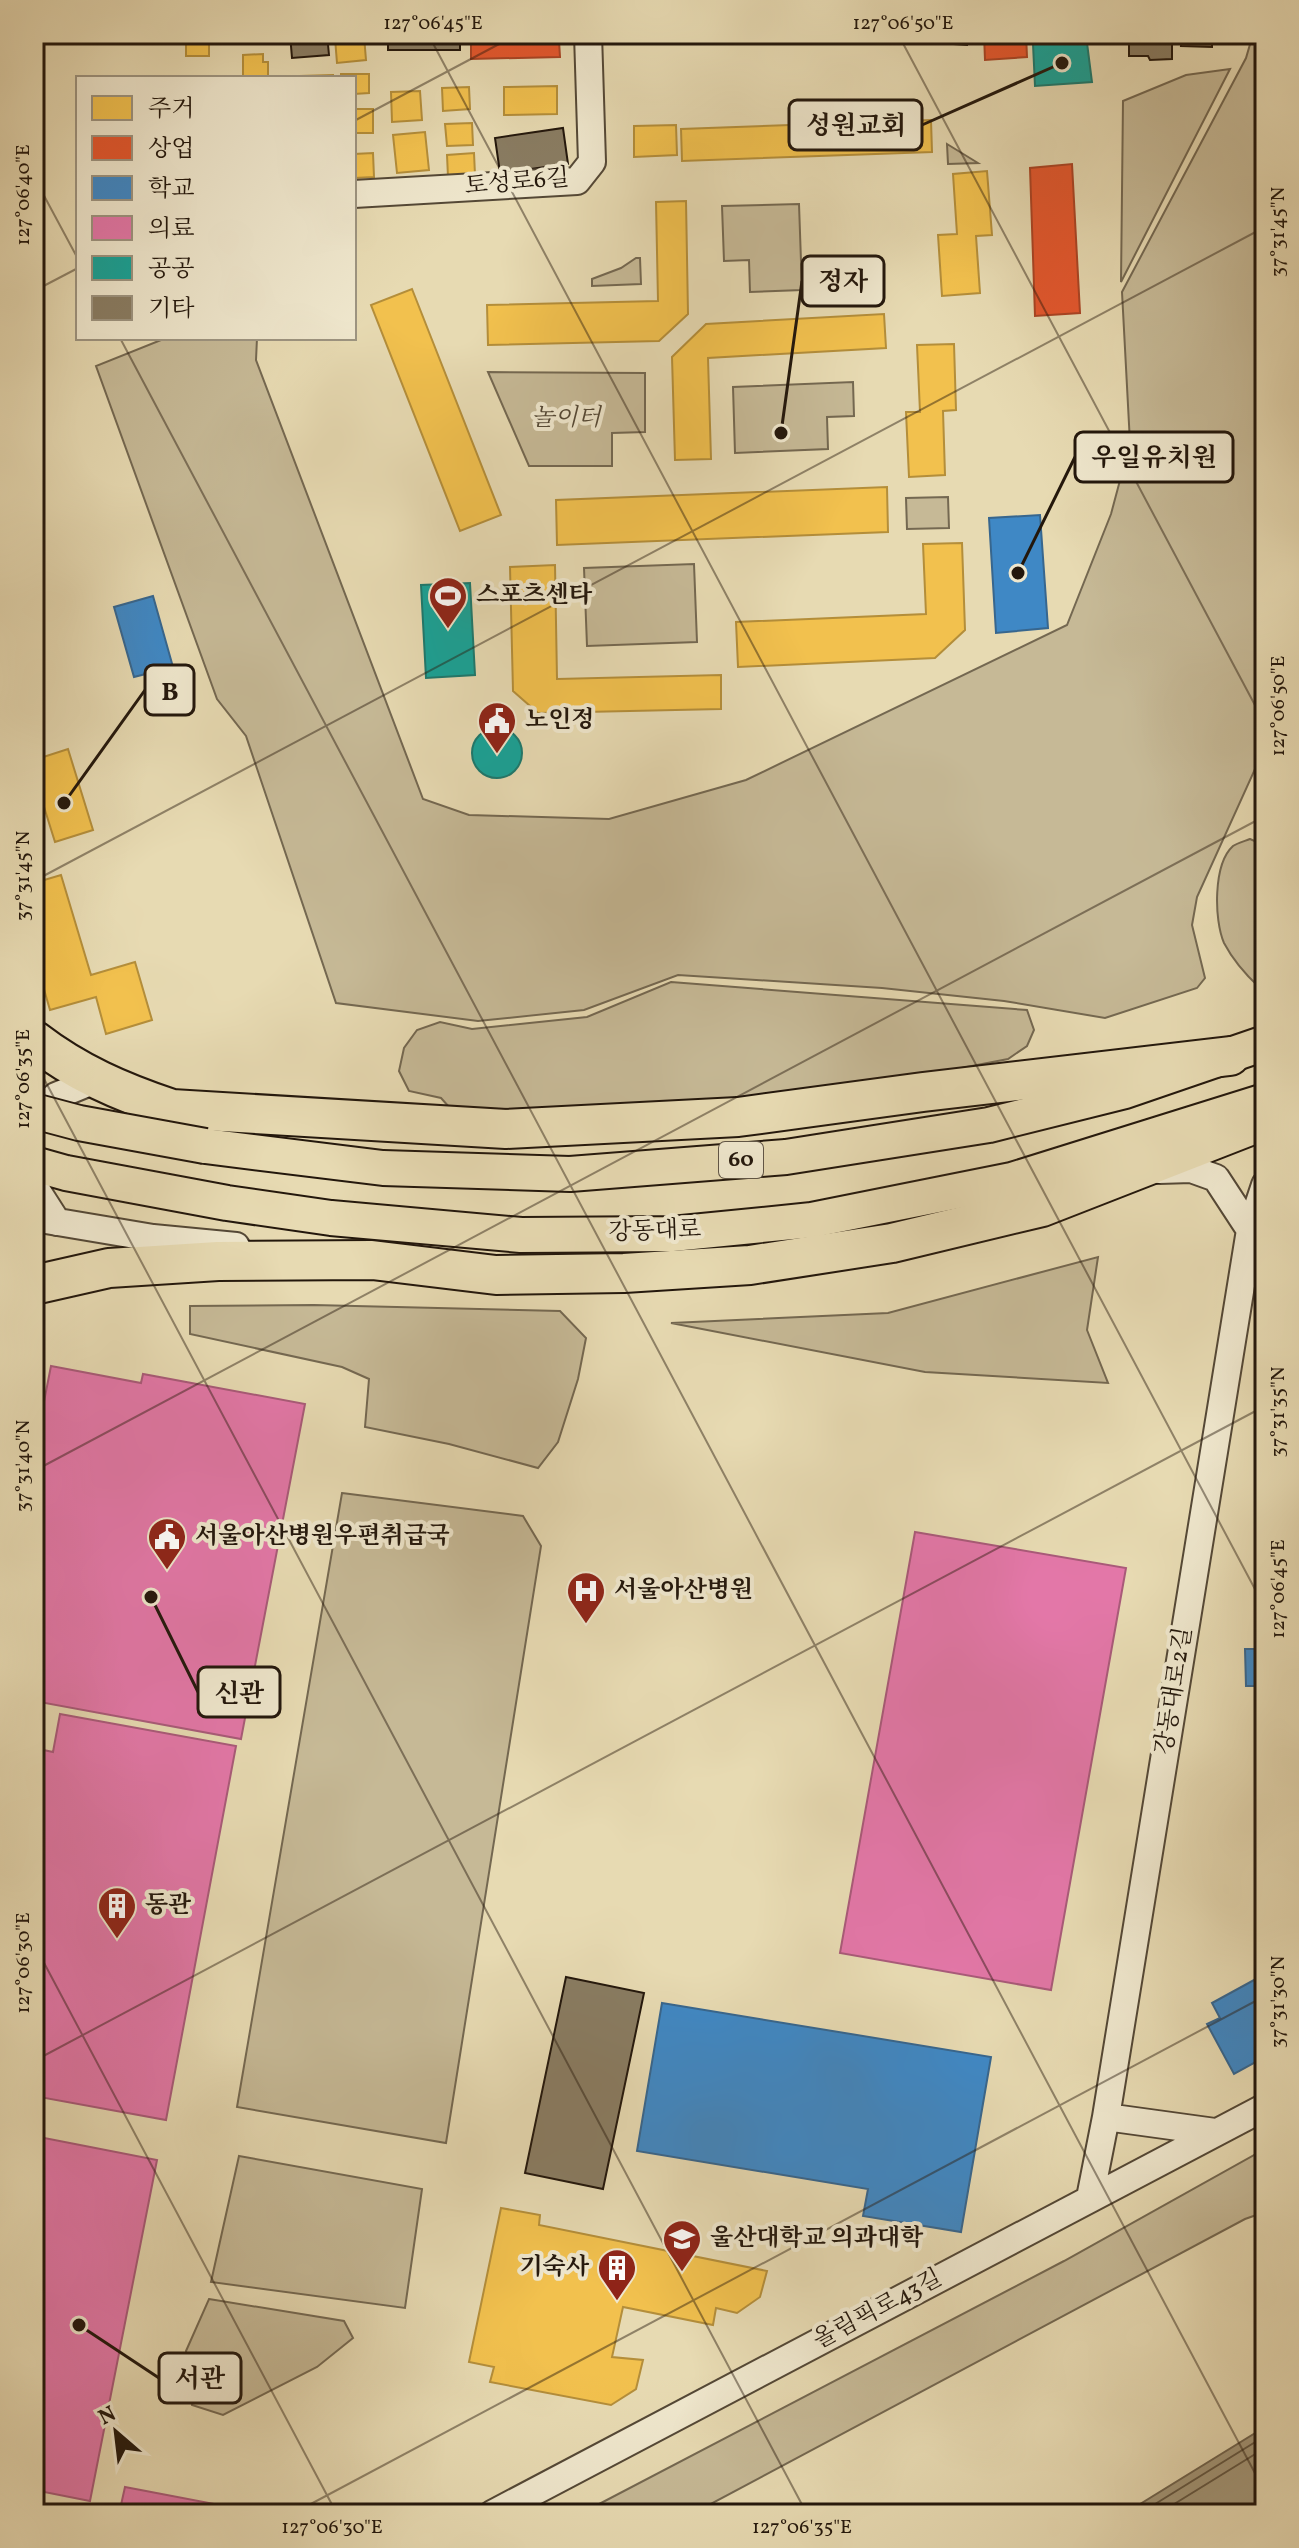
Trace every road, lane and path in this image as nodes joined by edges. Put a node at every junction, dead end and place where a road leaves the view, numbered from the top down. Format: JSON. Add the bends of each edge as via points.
{"nodes":[{"id":1,"x":588,"y":34,"type":"edge"},
{"id":2,"x":356,"y":194,"type":"edge"},
{"id":3,"x":34,"y":1040,"type":"edge"},
{"id":4,"x":1265,"y":1043,"type":"edge"},
{"id":5,"x":1230,"y":1056,"type":"junction"},
{"id":6,"x":95,"y":1080,"type":"junction"},
{"id":7,"x":1265,"y":1101,"type":"edge"},
{"id":8,"x":34,"y":1113,"type":"edge"},
{"id":9,"x":1265,"y":1120,"type":"edge"},
{"id":10,"x":34,"y":1164,"type":"edge"},
{"id":11,"x":1133,"y":1172,"type":"junction"},
{"id":12,"x":1265,"y":1185,"type":"edge"},
{"id":13,"x":34,"y":1186,"type":"edge"},
{"id":14,"x":46,"y":1220,"type":"edge"},
{"id":15,"x":1250,"y":1230,"type":"junction"},
{"id":16,"x":372,"y":1260,"type":"junction"},
{"id":17,"x":34,"y":1285,"type":"edge"},
{"id":18,"x":1265,"y":2107,"type":"edge"},
{"id":19,"x":1106,"y":2117,"type":"junction"},
{"id":20,"x":1215,"y":2132,"type":"junction"},
{"id":21,"x":1090,"y":2198,"type":"junction"},
{"id":22,"x":492,"y":2514,"type":"edge"}],
"edges":[{"from":1,"to":2,"type":"street","name":"토성로6길","via":[[592,162],[577,181]]},
{"from":3,"to":6,"type":"highway"},
{"from":4,"to":5,"type":"main road","number":"60"},
{"from":5,"to":6,"type":"highway","via":[[738,1117],[506,1129],[172,1109]]},
{"from":5,"to":8,"type":"main road","number":"60","bridge":true,"via":[[1125,1091],[989,1125],[786,1157],[570,1174],[383,1168],[205,1146]]},
{"from":6,"to":8,"type":"street","via":[[56,1096]]},
{"from":7,"to":10,"type":"main road","name":"강동대로","via":[[1012,1180],[812,1220],[672,1234],[521,1235],[331,1218]]},
{"from":9,"to":11,"type":"highway"},
{"from":11,"to":15,"type":"street","via":[[1191,1169],[1216,1178]]},
{"from":11,"to":16,"type":"highway","via":[[1042,1207],[907,1240],[750,1265],[496,1275]]},
{"from":12,"to":15,"type":"street","name":"강동대로2길"},
{"from":13,"to":14,"type":"street"},
{"from":14,"to":16,"type":"street","via":[[153,1238]]},
{"from":15,"to":19,"type":"street","name":"강동대로2길"},
{"from":16,"to":17,"type":"highway","via":[[146,1264]]},
{"from":18,"to":20,"type":"street","name":"올림픽로43길"},
{"from":19,"to":20,"type":"street"},
{"from":19,"to":21,"type":"street","name":"강동대로2길"},
{"from":20,"to":21,"type":"street","name":"올림픽로43길"},
{"from":21,"to":22,"type":"street","name":"올림픽로43길"}]}
